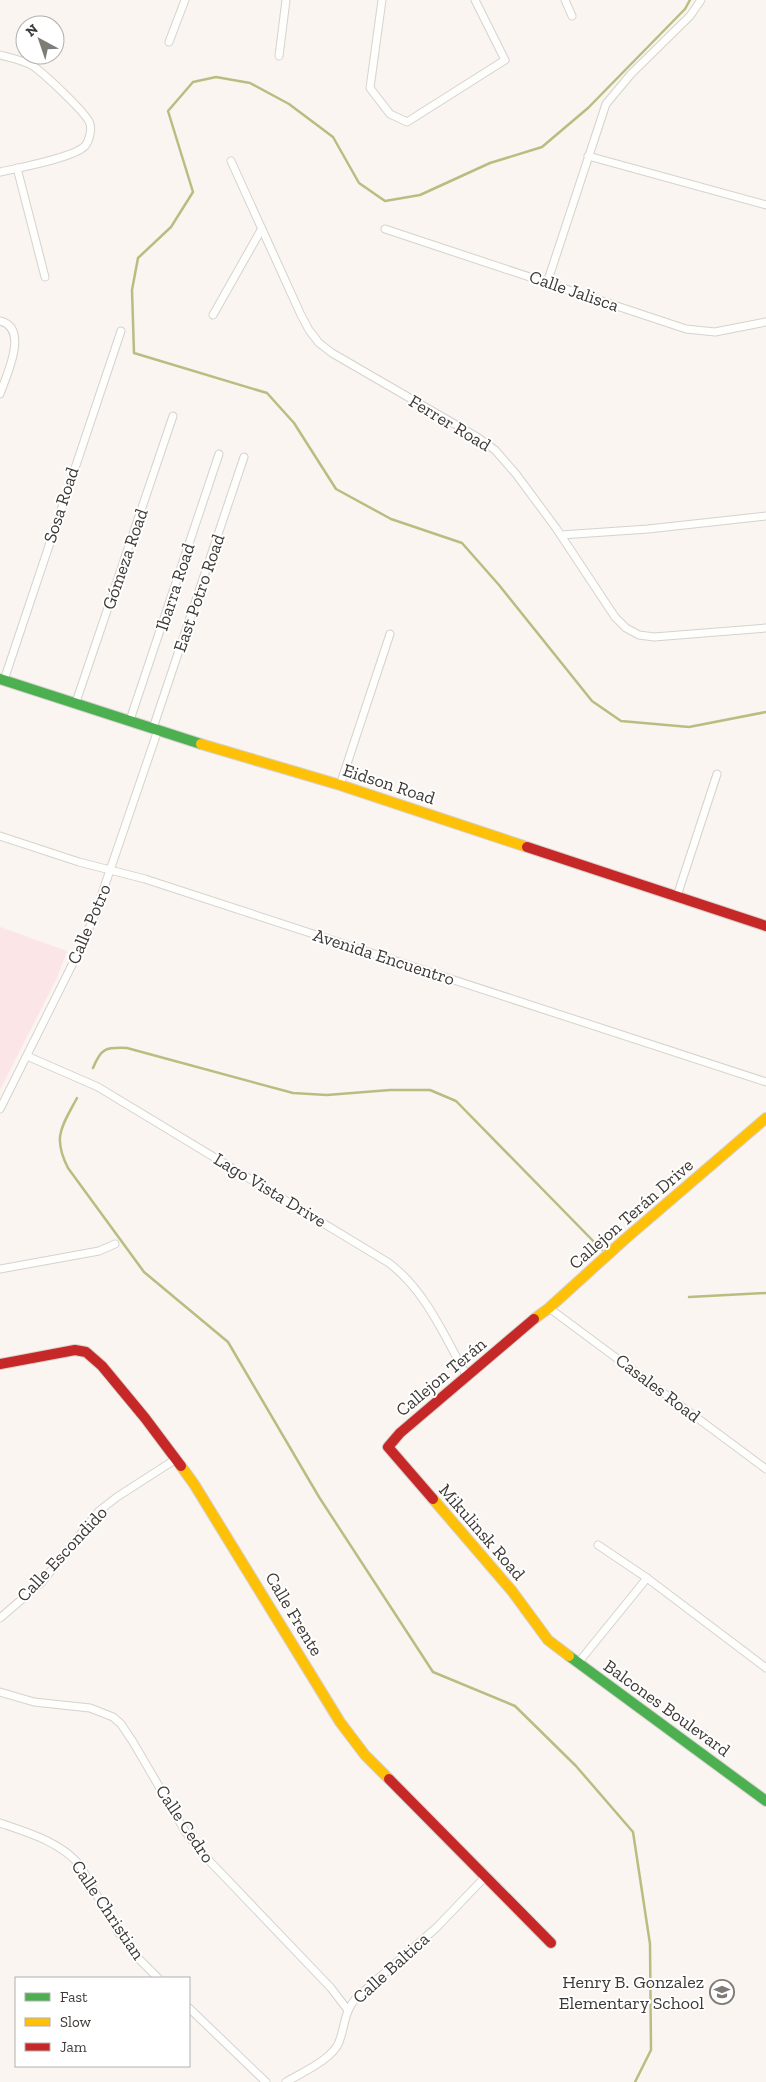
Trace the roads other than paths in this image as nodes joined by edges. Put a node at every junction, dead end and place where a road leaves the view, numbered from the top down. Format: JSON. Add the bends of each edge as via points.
{"nodes":[{"id":1,"x":185,"y":0,"type":"edge"},
{"id":2,"x":286,"y":0,"type":"edge"},
{"id":3,"x":382,"y":0,"type":"edge"},
{"id":4,"x":475,"y":0,"type":"edge"},
{"id":5,"x":564,"y":0,"type":"edge"},
{"id":6,"x":700,"y":0,"type":"edge"},
{"id":7,"x":572,"y":16,"type":"dead end"},
{"id":8,"x":169,"y":42,"type":"dead end"},
{"id":9,"x":0,"y":56,"type":"edge"},
{"id":10,"x":280,"y":56,"type":"dead end"},
{"id":11,"x":588,"y":156,"type":"junction"},
{"id":12,"x":230,"y":160,"type":"dead end"},
{"id":13,"x":16,"y":168,"type":"junction"},
{"id":14,"x":0,"y":172,"type":"edge"},
{"id":15,"x":766,"y":205,"type":"edge"},
{"id":16,"x":385,"y":229,"type":"dead end"},
{"id":17,"x":261,"y":230,"type":"junction"},
{"id":18,"x":45,"y":277,"type":"dead end"},
{"id":19,"x":547,"y":282,"type":"junction"},
{"id":20,"x":213,"y":315,"type":"dead end"},
{"id":21,"x":0,"y":321,"type":"edge"},
{"id":22,"x":766,"y":322,"type":"edge"},
{"id":23,"x":120,"y":331,"type":"dead end"},
{"id":24,"x":0,"y":394,"type":"edge"},
{"id":25,"x":173,"y":416,"type":"dead end"},
{"id":26,"x":219,"y":454,"type":"dead end"},
{"id":27,"x":244,"y":457,"type":"dead end"},
{"id":28,"x":766,"y":516,"type":"edge"},
{"id":29,"x":561,"y":535,"type":"junction"},
{"id":30,"x":766,"y":628,"type":"edge"},
{"id":31,"x":390,"y":634,"type":"dead end"},
{"id":32,"x":2,"y":679,"type":"edge"},
{"id":33,"x":76,"y":702,"type":"junction"},
{"id":34,"x":130,"y":720,"type":"junction"},
{"id":35,"x":155,"y":729,"type":"junction"},
{"id":36,"x":717,"y":774,"type":"dead end"},
{"id":37,"x":340,"y":784,"type":"junction"},
{"id":38,"x":0,"y":836,"type":"edge"},
{"id":39,"x":111,"y":869,"type":"junction"},
{"id":40,"x":677,"y":896,"type":"junction"},
{"id":41,"x":766,"y":926,"type":"edge"},
{"id":42,"x":27,"y":1056,"type":"junction"},
{"id":43,"x":766,"y":1082,"type":"edge"},
{"id":44,"x":0,"y":1109,"type":"edge"},
{"id":45,"x":766,"y":1118,"type":"edge"},
{"id":46,"x":115,"y":1244,"type":"dead end"},
{"id":47,"x":0,"y":1269,"type":"edge"},
{"id":48,"x":548,"y":1308,"type":"junction"},
{"id":49,"x":516,"y":1334,"type":"joint"},
{"id":50,"x":0,"y":1364,"type":"edge"},
{"id":51,"x":467,"y":1376,"type":"junction"},
{"id":52,"x":388,"y":1447,"type":"joint"},
{"id":53,"x":176,"y":1459,"type":"junction"},
{"id":54,"x":766,"y":1469,"type":"edge"},
{"id":55,"x":598,"y":1545,"type":"dead end"},
{"id":56,"x":647,"y":1578,"type":"junction"},
{"id":57,"x":0,"y":1618,"type":"edge"},
{"id":58,"x":548,"y":1640,"type":"joint"},
{"id":59,"x":578,"y":1663,"type":"junction"},
{"id":60,"x":766,"y":1668,"type":"edge"},
{"id":61,"x":0,"y":1692,"type":"edge"},
{"id":62,"x":766,"y":1801,"type":"edge"},
{"id":63,"x":0,"y":1823,"type":"edge"},
{"id":64,"x":486,"y":1876,"type":"junction"},
{"id":65,"x":551,"y":1942,"type":"dead end"},
{"id":66,"x":157,"y":1977,"type":"edge"},
{"id":67,"x":190,"y":2009,"type":"edge"},
{"id":68,"x":347,"y":2009,"type":"junction"},
{"id":69,"x":266,"y":2082,"type":"edge"},
{"id":70,"x":286,"y":2082,"type":"edge"}],
"edges":[{"from":1,"to":8,"type":"street"},
{"from":2,"to":10,"type":"street"},
{"from":3,"to":4,"type":"street","via":[[370,88],[390,114],[407,122],[505,60]]},
{"from":5,"to":7,"type":"street"},
{"from":6,"to":11,"type":"street","via":[[690,16],[626,79],[606,104]]},
{"from":9,"to":13,"type":"street","via":[[15,58],[34,67],[90,123],[85,146],[70,154]]},
{"from":11,"to":15,"type":"street"},
{"from":11,"to":19,"type":"street"},
{"from":12,"to":17,"type":"street","name":"Ferrer Road"},
{"from":13,"to":14,"type":"street"},
{"from":13,"to":18,"type":"street"},
{"from":16,"to":19,"type":"street","name":"Calle Jalisca"},
{"from":17,"to":20,"type":"street"},
{"from":17,"to":29,"type":"street","name":"Ferrer Road","via":[[301,315],[319,343],[345,362],[495,450]]},
{"from":19,"to":22,"type":"street","name":"Calle Jalisca","via":[[701,332]]},
{"from":21,"to":24,"type":"street","via":[[14,332],[16,344]]},
{"from":23,"to":32,"type":"street","name":"Sosa Road"},
{"from":25,"to":33,"type":"street","name":"Gómeza Road"},
{"from":26,"to":34,"type":"street","name":"Ibarra Road"},
{"from":27,"to":35,"type":"street","name":"East Potro Road"},
{"from":28,"to":29,"type":"street"},
{"from":29,"to":30,"type":"street","name":"Ferrer Road","via":[[615,617],[639,635],[654,637]]},
{"from":31,"to":37,"type":"street"},
{"from":32,"to":33,"type":"street","name":"Eidson Road"},
{"from":33,"to":34,"type":"street","name":"Eidson Road"},
{"from":34,"to":35,"type":"street","name":"Eidson Road"},
{"from":35,"to":37,"type":"street","name":"Eidson Road"},
{"from":35,"to":39,"type":"street","name":"Calle Potro"},
{"from":36,"to":40,"type":"street"},
{"from":37,"to":40,"type":"street","name":"Eidson Road"},
{"from":38,"to":39,"type":"street","name":"Avenida Encuentro"},
{"from":39,"to":42,"type":"street","name":"Calle Potro","via":[[82,944]]},
{"from":39,"to":43,"type":"street","name":"Avenida Encuentro"},
{"from":40,"to":41,"type":"street","name":"Eidson Road"},
{"from":42,"to":44,"type":"street","name":"Calle Potro"},
{"from":42,"to":51,"type":"street","name":"Lago Vista Drive","via":[[98,1087],[389,1263],[418,1292]]},
{"from":45,"to":48,"type":"street","name":"Callejon Terán Drive"},
{"from":46,"to":47,"type":"street","via":[[98,1251]]},
{"from":48,"to":49,"type":"street","name":"Callejon Terán Drive"},
{"from":48,"to":54,"type":"street","name":"Casales Road"},
{"from":49,"to":51,"type":"street","name":"Callejon Terán"},
{"from":50,"to":53,"type":"street","name":"Calle Frente","via":[[75,1350],[86,1352],[102,1366]]},
{"from":51,"to":52,"type":"street","name":"Callejon Terán"},
{"from":52,"to":58,"type":"street","name":"Mikulinsk Road","via":[[512,1591]]},
{"from":53,"to":57,"type":"street","name":"Calle Escondido","via":[[99,1511],[42,1582]]},
{"from":53,"to":64,"type":"street","name":"Calle Frente","via":[[349,1734],[377,1768]]},
{"from":55,"to":56,"type":"street"},
{"from":56,"to":59,"type":"street"},
{"from":56,"to":60,"type":"street"},
{"from":58,"to":59,"type":"street","name":"Balcones Boulevard"},
{"from":59,"to":62,"type":"street","name":"Balcones Boulevard"},
{"from":61,"to":68,"type":"street","name":"Calle Cedro","via":[[34,1702],[90,1708],[113,1717],[121,1724],[200,1851]]},
{"from":63,"to":66,"type":"street","name":"Calle Christian","via":[[47,1840],[70,1854],[123,1938]]},
{"from":64,"to":65,"type":"street","name":"Calle Frente"},
{"from":64,"to":68,"type":"street","name":"Calle Baltica","via":[[436,1928],[363,1991]]},
{"from":67,"to":69,"type":"street"},
{"from":68,"to":70,"type":"street","name":"Calle Baltica","via":[[338,2044],[321,2062]]}]}
